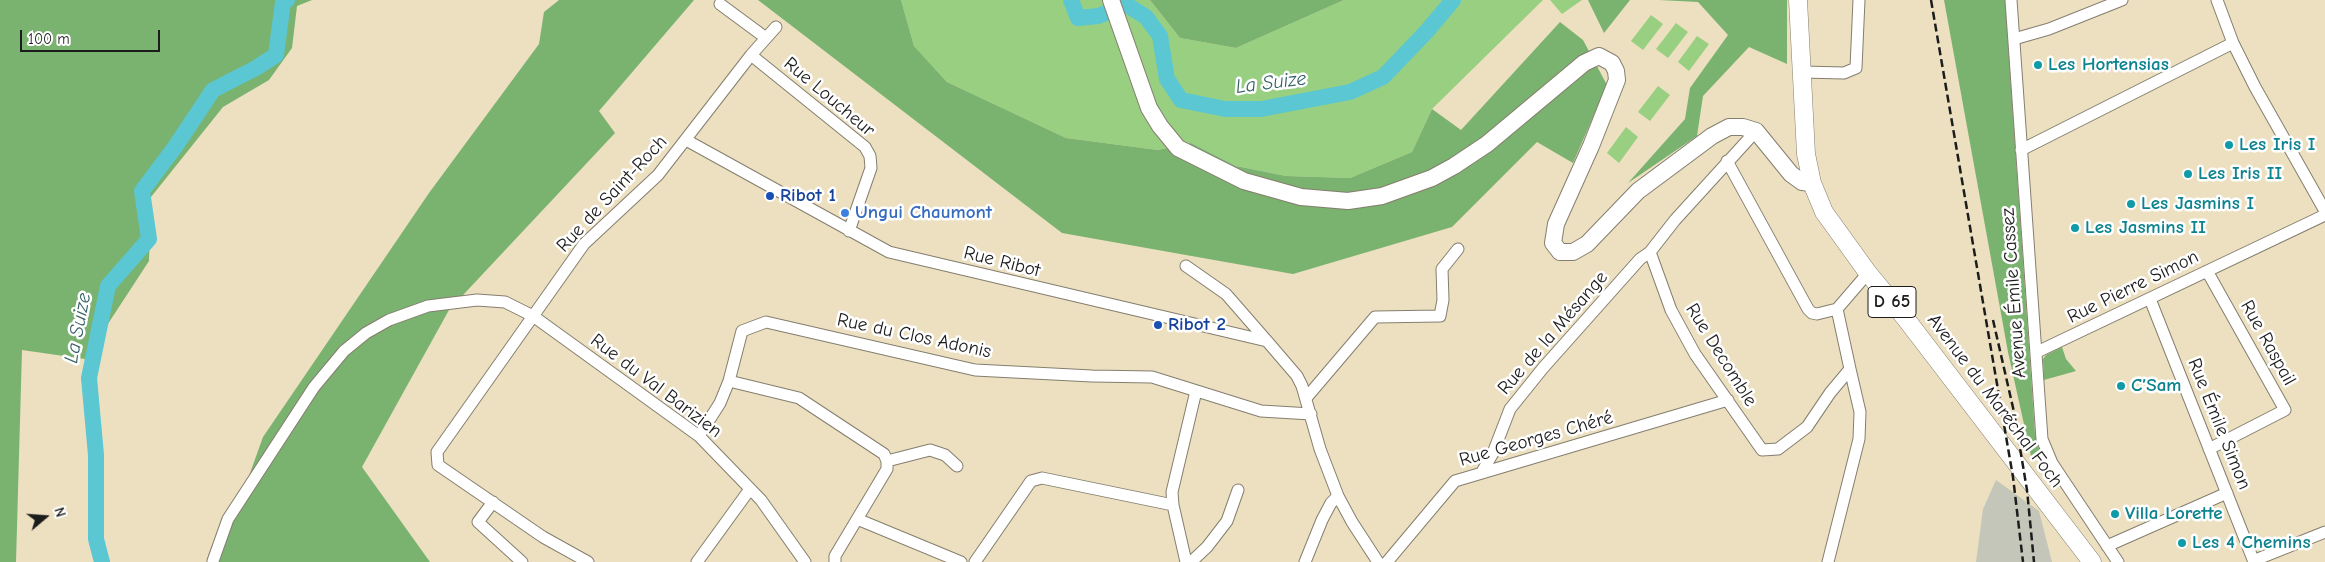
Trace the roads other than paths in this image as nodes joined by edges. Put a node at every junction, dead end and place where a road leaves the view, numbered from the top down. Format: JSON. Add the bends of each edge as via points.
{"nodes":[{"id":1,"x":1798,"y":0,"type":"edge"},
{"id":2,"x":1858,"y":0,"type":"edge"},
{"id":3,"x":2011,"y":0,"type":"edge"},
{"id":4,"x":2122,"y":0,"type":"edge"},
{"id":5,"x":2217,"y":0,"type":"edge"},
{"id":6,"x":720,"y":4,"type":"dead end"},
{"id":7,"x":1113,"y":7,"type":"edge"},
{"id":8,"x":776,"y":26,"type":"dead end"},
{"id":9,"x":766,"y":38,"type":"junction"},
{"id":10,"x":2014,"y":39,"type":"junction"},
{"id":11,"x":2233,"y":43,"type":"junction"},
{"id":12,"x":751,"y":55,"type":"junction"},
{"id":13,"x":1802,"y":72,"type":"junction"},
{"id":14,"x":1756,"y":131,"type":"junction"},
{"id":15,"x":686,"y":140,"type":"junction"},
{"id":16,"x":2021,"y":150,"type":"junction"},
{"id":17,"x":1727,"y":161,"type":"junction"},
{"id":18,"x":1812,"y":183,"type":"junction"},
{"id":19,"x":2325,"y":211,"type":"edge"},
{"id":20,"x":2325,"y":215,"type":"edge"},
{"id":21,"x":849,"y":231,"type":"junction"},
{"id":22,"x":1458,"y":249,"type":"dead end"},
{"id":23,"x":1650,"y":252,"type":"junction"},
{"id":24,"x":1186,"y":266,"type":"dead end"},
{"id":25,"x":2207,"y":271,"type":"junction"},
{"id":26,"x":1868,"y":273,"type":"junction"},
{"id":27,"x":2150,"y":299,"type":"junction"},
{"id":28,"x":1837,"y":309,"type":"junction"},
{"id":29,"x":533,"y":316,"type":"junction"},
{"id":30,"x":1267,"y":342,"type":"junction"},
{"id":31,"x":2037,"y":352,"type":"junction"},
{"id":32,"x":1850,"y":369,"type":"junction"},
{"id":33,"x":729,"y":381,"type":"junction"},
{"id":34,"x":1196,"y":391,"type":"junction"},
{"id":35,"x":1307,"y":397,"type":"junction"},
{"id":36,"x":1728,"y":400,"type":"junction"},
{"id":37,"x":1311,"y":414,"type":"junction"},
{"id":38,"x":699,"y":436,"type":"junction"},
{"id":39,"x":2209,"y":449,"type":"junction"},
{"id":40,"x":888,"y":461,"type":"junction"},
{"id":41,"x":957,"y":466,"type":"dead end"},
{"id":42,"x":1482,"y":472,"type":"junction"},
{"id":43,"x":750,"y":489,"type":"junction"},
{"id":44,"x":1238,"y":490,"type":"dead end"},
{"id":45,"x":2227,"y":493,"type":"junction"},
{"id":46,"x":1338,"y":496,"type":"junction"},
{"id":47,"x":493,"y":502,"type":"junction"},
{"id":48,"x":1173,"y":505,"type":"junction"},
{"id":49,"x":857,"y":519,"type":"junction"},
{"id":50,"x":2325,"y":532,"type":"edge"},
{"id":51,"x":2108,"y":546,"type":"junction"},
{"id":52,"x":213,"y":561,"type":"dead end"},
{"id":53,"x":522,"y":562,"type":"edge"},
{"id":54,"x":588,"y":562,"type":"edge"},
{"id":55,"x":697,"y":562,"type":"edge"},
{"id":56,"x":805,"y":562,"type":"edge"},
{"id":57,"x":835,"y":562,"type":"edge"},
{"id":58,"x":961,"y":562,"type":"edge"},
{"id":59,"x":975,"y":562,"type":"edge"},
{"id":60,"x":1186,"y":562,"type":"edge"},
{"id":61,"x":1192,"y":562,"type":"edge"},
{"id":62,"x":1305,"y":562,"type":"edge"},
{"id":63,"x":1378,"y":562,"type":"edge"},
{"id":64,"x":1387,"y":562,"type":"edge"},
{"id":65,"x":1828,"y":562,"type":"edge"},
{"id":66,"x":2092,"y":562,"type":"edge"},
{"id":67,"x":2118,"y":562,"type":"edge"},
{"id":68,"x":2255,"y":562,"type":"edge"}],
"edges":[{"from":1,"to":13,"type":"main road","name":"Avenue du Maréchal Foch","number":"D 65"},
{"from":2,"to":13,"type":"street","via":[[1856,68],[1844,73]]},
{"from":3,"to":10,"type":"street","name":"Avenue Émile Cassez"},
{"from":4,"to":10,"type":"street"},
{"from":5,"to":11,"type":"street"},
{"from":6,"to":9,"type":"street"},
{"from":7,"to":14,"type":"main road","via":[[1149,108],[1178,148],[1244,181],[1301,197],[1348,201],[1382,196],[1432,178],[1487,144],[1584,63],[1599,56],[1606,58],[1616,71],[1615,88],[1554,231],[1553,244],[1566,253],[1591,240],[1638,191],[1712,136],[1737,126]]},
{"from":8,"to":9,"type":"street","name":"Rue de Saint-Roch"},
{"from":9,"to":12,"type":"street","name":"Rue de Saint-Roch"},
{"from":10,"to":16,"type":"street","name":"Avenue Émile Cassez"},
{"from":11,"to":16,"type":"street"},
{"from":11,"to":19,"type":"street"},
{"from":12,"to":15,"type":"street","name":"Rue de Saint-Roch"},
{"from":12,"to":21,"type":"street","name":"Rue Loucheur","via":[[865,147],[871,168]]},
{"from":13,"to":18,"type":"main road","name":"Avenue du Maréchal Foch","number":"D 65","via":[[1804,135]]},
{"from":14,"to":17,"type":"street"},
{"from":14,"to":18,"type":"main road","via":[[1790,174],[1802,182]]},
{"from":15,"to":21,"type":"street","name":"Rue Ribot"},
{"from":15,"to":29,"type":"street","name":"Rue de Saint-Roch","via":[[658,176],[584,244]]},
{"from":16,"to":31,"type":"street","name":"Avenue Émile Cassez"},
{"from":17,"to":23,"type":"street"},
{"from":17,"to":28,"type":"street","via":[[1808,310],[1817,314]]},
{"from":18,"to":26,"type":"main road","name":"Avenue du Maréchal Foch","number":"D 65","via":[[1824,212]]},
{"from":20,"to":25,"type":"street","name":"Rue Pierre Simon"},
{"from":21,"to":30,"type":"street","name":"Rue Ribot","via":[[889,252]]},
{"from":22,"to":35,"type":"street","via":[[1442,269],[1440,316],[1376,317]]},
{"from":23,"to":36,"type":"street","name":"Rue Decomble","via":[[1671,310],[1695,354]]},
{"from":23,"to":42,"type":"street","name":"Rue de la Mésange","via":[[1640,259],[1510,409]]},
{"from":24,"to":30,"type":"street","via":[[1226,294]]},
{"from":25,"to":27,"type":"street","name":"Rue Pierre Simon"},
{"from":25,"to":39,"type":"street","name":"Rue Raspail","via":[[2285,410]]},
{"from":26,"to":28,"type":"street"},
{"from":26,"to":66,"type":"main road","name":"Avenue du Maréchal Foch","number":"D 65"},
{"from":27,"to":31,"type":"street","name":"Rue Pierre Simon"},
{"from":27,"to":39,"type":"street","name":"Rue Émile Simon"},
{"from":28,"to":32,"type":"street"},
{"from":29,"to":38,"type":"street","name":"Rue du Val Barizien"},
{"from":29,"to":47,"type":"street","name":"Rue de Saint-Roch","via":[[437,452],[438,465]]},
{"from":29,"to":52,"type":"street","name":"Rue du Val Barizien","via":[[505,302],[477,300],[428,306],[389,320],[366,333],[344,351],[314,387],[228,520]]},
{"from":30,"to":35,"type":"street","via":[[1297,376]]},
{"from":31,"to":51,"type":"street","name":"Avenue Émile Cassez","via":[[2044,446]]},
{"from":32,"to":36,"type":"street","name":"Rue Decomble","via":[[1807,428],[1778,449],[1762,450]]},
{"from":32,"to":65,"type":"street","via":[[1860,412],[1859,439]]},
{"from":33,"to":34,"type":"street","name":"Rue du Clos Adonis","via":[[742,331],[766,322],[975,370],[1152,377]]},
{"from":33,"to":38,"type":"street","name":"Rue du Clos Adonis","via":[[720,403]]},
{"from":33,"to":40,"type":"street","via":[[799,398],[884,454]]},
{"from":34,"to":37,"type":"street","name":"Rue du Clos Adonis","via":[[1261,411]]},
{"from":34,"to":48,"type":"street","via":[[1175,475]]},
{"from":35,"to":37,"type":"street"},
{"from":36,"to":42,"type":"street","name":"Rue Georges Chéré"},
{"from":37,"to":46,"type":"street"},
{"from":38,"to":43,"type":"street","name":"Rue du Val Barizien"},
{"from":39,"to":45,"type":"street","name":"Rue Émile Simon"},
{"from":40,"to":41,"type":"street","via":[[930,450],[945,455]]},
{"from":40,"to":49,"type":"street","via":[[888,469]]},
{"from":42,"to":64,"type":"street","name":"Rue Georges Chéré","via":[[1455,481]]},
{"from":43,"to":55,"type":"street"},
{"from":43,"to":56,"type":"street","name":"Rue du Val Barizien"},
{"from":44,"to":61,"type":"street","via":[[1227,521]]},
{"from":45,"to":51,"type":"street"},
{"from":45,"to":68,"type":"street","name":"Rue Émile Simon"},
{"from":46,"to":62,"type":"street","via":[[1322,520]]},
{"from":46,"to":63,"type":"street"},
{"from":47,"to":53,"type":"street","via":[[478,522]]},
{"from":47,"to":54,"type":"street","via":[[543,537]]},
{"from":48,"to":59,"type":"street","via":[[1042,478],[1031,481]]},
{"from":48,"to":60,"type":"street"},
{"from":49,"to":57,"type":"street","via":[[835,556]]},
{"from":49,"to":58,"type":"street"},
{"from":50,"to":68,"type":"street"},
{"from":51,"to":67,"type":"street","name":"Avenue Émile Cassez"}]}
